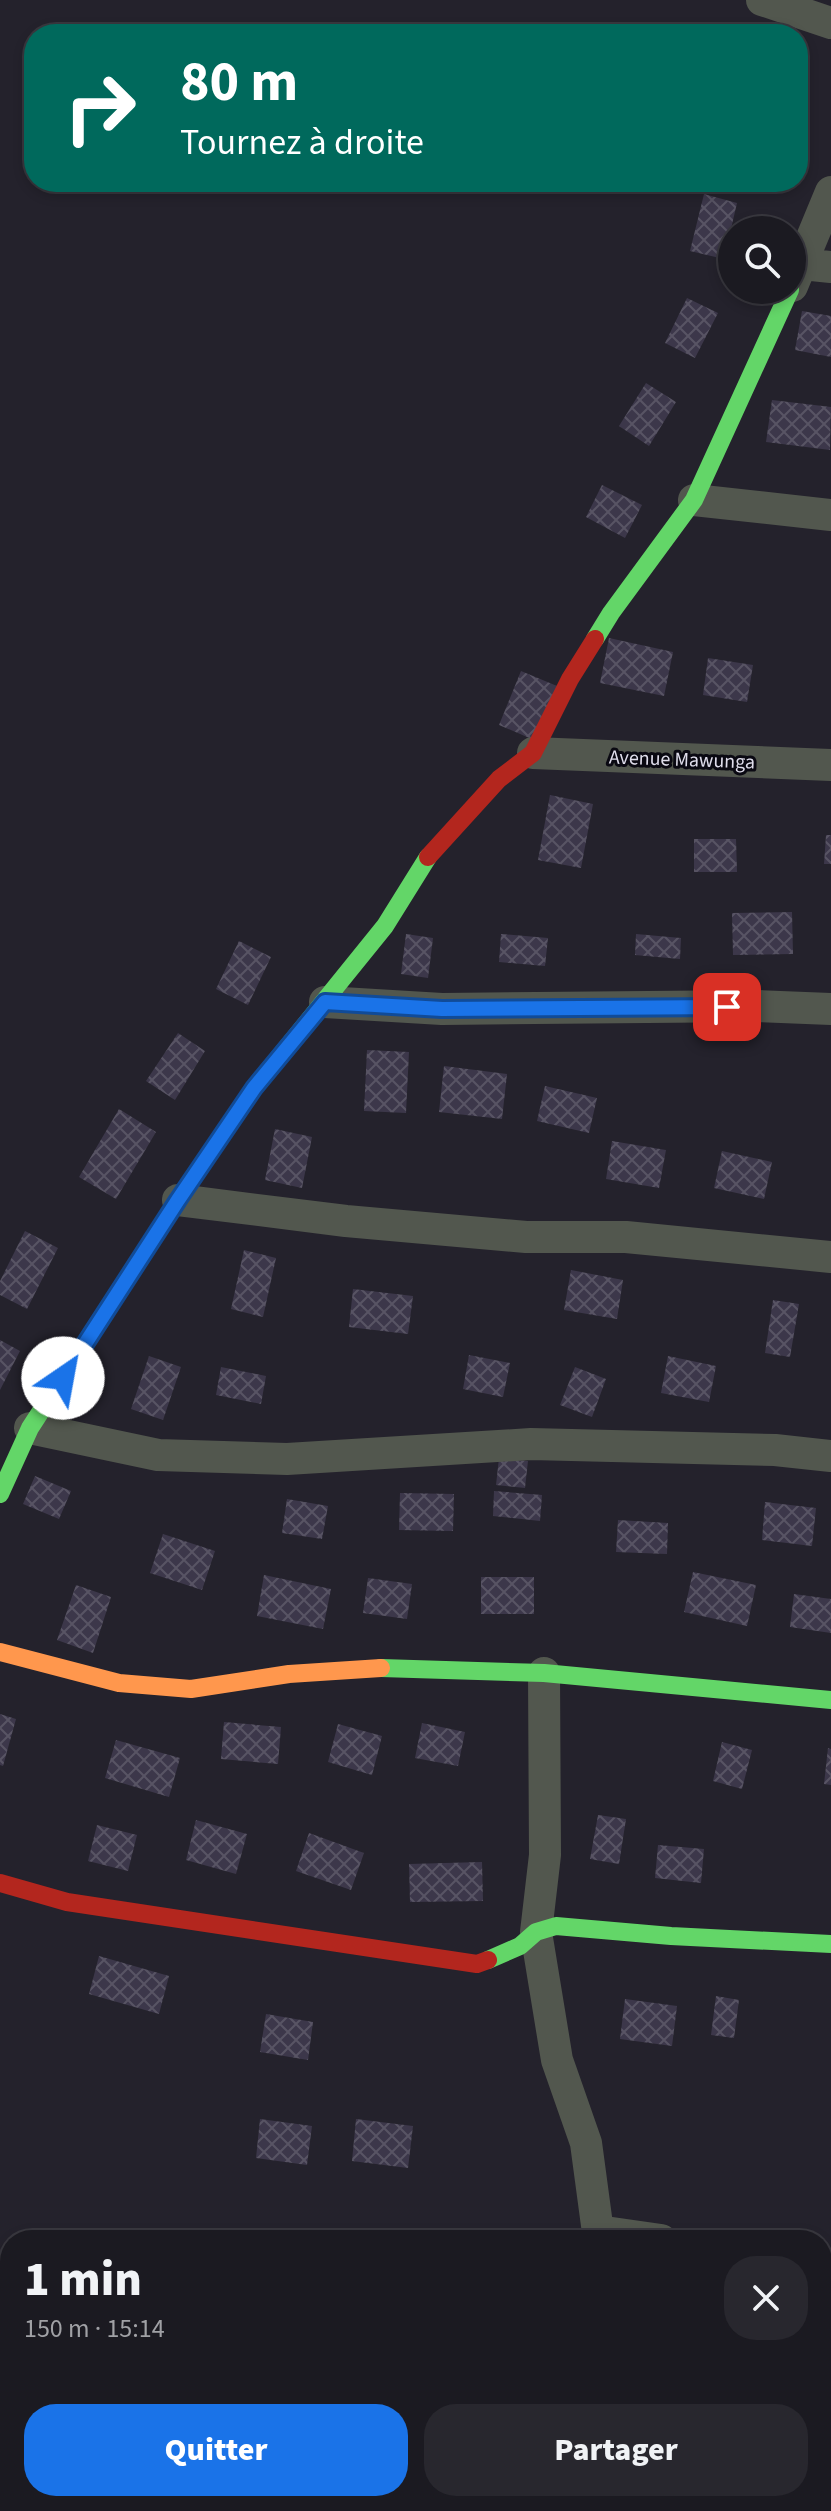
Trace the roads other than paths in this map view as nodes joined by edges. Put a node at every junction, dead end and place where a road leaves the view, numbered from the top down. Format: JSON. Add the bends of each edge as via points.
{"nodes":[{"id":1,"x":762,"y":0,"type":"edge"},
{"id":2,"x":831,"y":23,"type":"edge"},
{"id":3,"x":831,"y":192,"type":"edge"},
{"id":4,"x":806,"y":271,"type":"edge"},
{"id":5,"x":791,"y":304,"type":"edge"},
{"id":6,"x":694,"y":500,"type":"junction"},
{"id":7,"x":831,"y":515,"type":"edge"},
{"id":8,"x":533,"y":753,"type":"junction"},
{"id":9,"x":831,"y":765,"type":"edge"},
{"id":10,"x":325,"y":1002,"type":"junction"},
{"id":11,"x":831,"y":1009,"type":"edge"},
{"id":12,"x":178,"y":1200,"type":"junction"},
{"id":13,"x":831,"y":1257,"type":"edge"},
{"id":14,"x":30,"y":1428,"type":"junction"},
{"id":15,"x":831,"y":1456,"type":"edge"},
{"id":16,"x":0,"y":1494,"type":"edge"},
{"id":17,"x":0,"y":1652,"type":"edge"},
{"id":18,"x":544,"y":1673,"type":"junction"},
{"id":19,"x":831,"y":1700,"type":"edge"},
{"id":20,"x":0,"y":1883,"type":"edge"},
{"id":21,"x":536,"y":1932,"type":"junction"},
{"id":22,"x":831,"y":1944,"type":"edge"},
{"id":23,"x":597,"y":2230,"type":"edge"}],
"edges":[{"from":1,"to":2,"type":"street"},
{"from":3,"to":4,"type":"street"},
{"from":5,"to":6,"type":"street"},
{"from":6,"to":7,"type":"street"},
{"from":6,"to":8,"type":"street","via":[[611,613]]},
{"from":8,"to":9,"type":"street","name":"Avenue Mawunga"},
{"from":8,"to":10,"type":"street","via":[[499,779],[431,852],[385,926]]},
{"from":10,"to":11,"type":"street","via":[[442,1009]]},
{"from":10,"to":12,"type":"street","via":[[254,1088]]},
{"from":12,"to":13,"type":"street","via":[[526,1237],[626,1237]]},
{"from":12,"to":14,"type":"street"},
{"from":14,"to":15,"type":"street","via":[[158,1455],[287,1459],[531,1444]]},
{"from":14,"to":16,"type":"street"},
{"from":17,"to":18,"type":"street","via":[[119,1683],[191,1689],[368,1668]]},
{"from":18,"to":19,"type":"street"},
{"from":18,"to":21,"type":"street","via":[[545,1855]]},
{"from":20,"to":21,"type":"street","via":[[67,1902],[477,1964],[520,1946]]},
{"from":21,"to":22,"type":"street","via":[[556,1926]]},
{"from":21,"to":23,"type":"street","via":[[557,2060],[586,2143]]}]}
